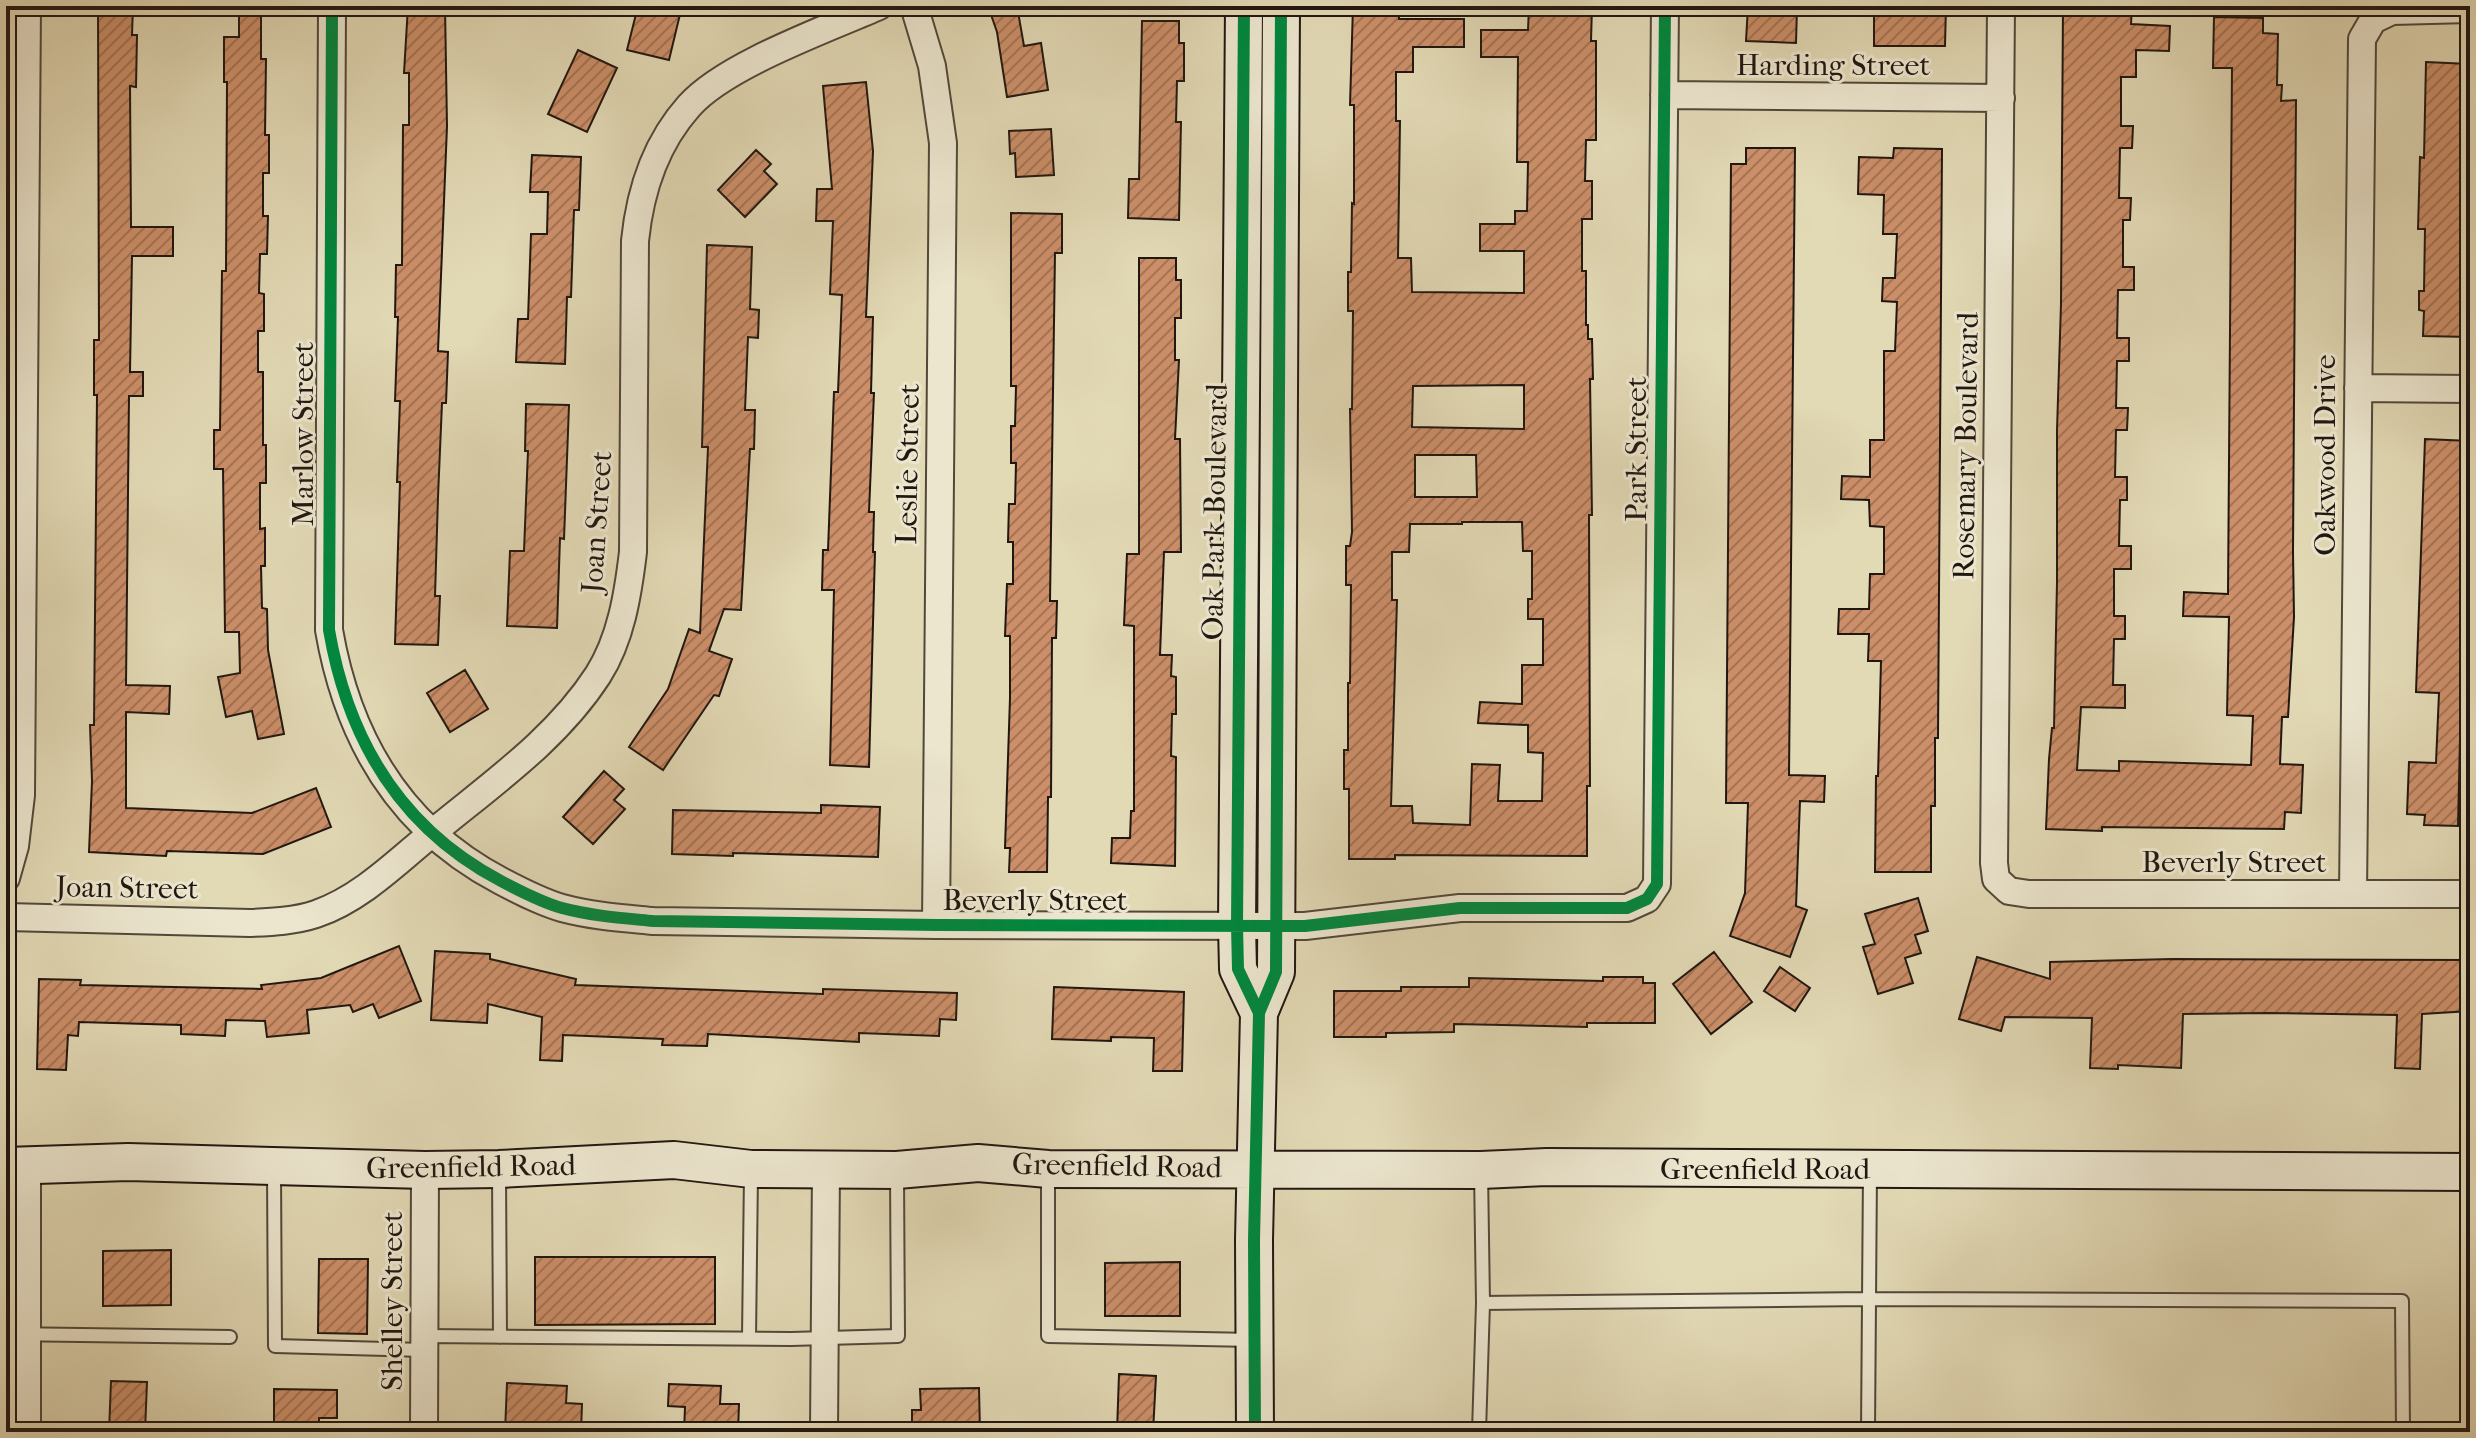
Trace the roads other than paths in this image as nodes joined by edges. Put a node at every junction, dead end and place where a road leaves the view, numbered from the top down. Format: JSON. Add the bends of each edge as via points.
{"nodes":[{"id":1,"x":27,"y":6,"type":"edge"},
{"id":2,"x":332,"y":6,"type":"edge"},
{"id":3,"x":879,"y":6,"type":"edge"},
{"id":4,"x":914,"y":6,"type":"edge"},
{"id":5,"x":1244,"y":6,"type":"edge"},
{"id":6,"x":1281,"y":6,"type":"edge"},
{"id":7,"x":1665,"y":6,"type":"edge"},
{"id":8,"x":2001,"y":6,"type":"edge"},
{"id":9,"x":2470,"y":9,"type":"edge"},
{"id":10,"x":1664,"y":95,"type":"junction"},
{"id":11,"x":2001,"y":98,"type":"junction"},
{"id":12,"x":1242,"y":386,"type":"junction"},
{"id":13,"x":1278,"y":386,"type":"junction"},
{"id":14,"x":2358,"y":388,"type":"junction"},
{"id":15,"x":2470,"y":389,"type":"edge"},
{"id":16,"x":431,"y":834,"type":"junction"},
{"id":17,"x":6,"y":878,"type":"edge"},
{"id":18,"x":2001,"y":886,"type":"joint"},
{"id":19,"x":1654,"y":891,"type":"joint"},
{"id":20,"x":2353,"y":894,"type":"junction"},
{"id":21,"x":2470,"y":894,"type":"edge"},
{"id":22,"x":6,"y":917,"type":"edge"},
{"id":23,"x":936,"y":925,"type":"junction"},
{"id":24,"x":1237,"y":926,"type":"junction"},
{"id":25,"x":1276,"y":926,"type":"junction"},
{"id":26,"x":1259,"y":1013,"type":"junction"},
{"id":27,"x":16,"y":1166,"type":"edge"},
{"id":28,"x":274,"y":1168,"type":"junction"},
{"id":29,"x":826,"y":1168,"type":"junction"},
{"id":30,"x":1257,"y":1168,"type":"junction"},
{"id":31,"x":499,"y":1169,"type":"junction"},
{"id":32,"x":751,"y":1169,"type":"junction"},
{"id":33,"x":1048,"y":1169,"type":"junction"},
{"id":34,"x":1870,"y":1169,"type":"junction"},
{"id":35,"x":425,"y":1170,"type":"junction"},
{"id":36,"x":897,"y":1170,"type":"junction"},
{"id":37,"x":1481,"y":1170,"type":"junction"},
{"id":38,"x":2470,"y":1172,"type":"edge"},
{"id":39,"x":1868,"y":1299,"type":"junction"},
{"id":40,"x":1483,"y":1303,"type":"junction"},
{"id":41,"x":16,"y":1334,"type":"edge"},
{"id":42,"x":230,"y":1337,"type":"dead end"},
{"id":43,"x":500,"y":1337,"type":"junction"},
{"id":44,"x":824,"y":1337,"type":"junction"},
{"id":45,"x":749,"y":1338,"type":"junction"},
{"id":46,"x":1256,"y":1340,"type":"junction"},
{"id":47,"x":424,"y":1343,"type":"junction"},
{"id":48,"x":27,"y":1432,"type":"edge"},
{"id":49,"x":424,"y":1432,"type":"edge"},
{"id":50,"x":824,"y":1432,"type":"edge"},
{"id":51,"x":1255,"y":1432,"type":"edge"},
{"id":52,"x":1479,"y":1432,"type":"edge"},
{"id":53,"x":1868,"y":1432,"type":"edge"},
{"id":54,"x":2403,"y":1432,"type":"edge"}],
"edges":[{"from":1,"to":17,"type":"street","via":[[21,795]]},
{"from":2,"to":16,"type":"street","name":"Marlow Street","via":[[329,630],[356,727],[388,784]]},
{"from":3,"to":16,"type":"street","name":"Joan Street","via":[[709,88],[684,112],[654,159],[635,241],[633,552],[621,621],[600,673],[568,716]]},
{"from":4,"to":23,"type":"street","name":"Leslie Street","via":[[932,66],[943,143]]},
{"from":5,"to":12,"type":"main road","name":"Oak Park Boulevard"},
{"from":6,"to":13,"type":"main road","name":"Oak Park Boulevard"},
{"from":7,"to":10,"type":"street","name":"Park Street"},
{"from":8,"to":11,"type":"street","name":"Rosemary Boulevard"},
{"from":9,"to":14,"type":"street","name":"Oakwood Drive","via":[[2392,11],[2373,20],[2362,39]]},
{"from":10,"to":11,"type":"street","name":"Harding Street"},
{"from":10,"to":19,"type":"street","name":"Park Street","via":[[1659,855]]},
{"from":11,"to":18,"type":"street","name":"Rosemary Boulevard","via":[[1994,863]]},
{"from":12,"to":13,"type":"street","name":"Oak Park Boulevard"},
{"from":12,"to":24,"type":"main road","name":"Oak Park Boulevard"},
{"from":13,"to":25,"type":"main road","name":"Oak Park Boulevard"},
{"from":14,"to":15,"type":"street"},
{"from":14,"to":20,"type":"street","name":"Oakwood Drive"},
{"from":16,"to":22,"type":"street","name":"Joan Street","via":[[352,896],[294,919],[250,923]]},
{"from":16,"to":23,"type":"street","name":"Beverly Street","via":[[469,863],[521,891],[561,908],[606,917]]},
{"from":18,"to":20,"type":"street","name":"Beverly Street","via":[[2029,894]]},
{"from":19,"to":25,"type":"street","name":"Beverly Street","via":[[1641,904],[1627,908],[1460,908]]},
{"from":20,"to":21,"type":"street","name":"Beverly Street"},
{"from":23,"to":24,"type":"street","name":"Beverly Street"},
{"from":24,"to":25,"type":"street","name":"Beverly Street"},
{"from":24,"to":26,"type":"main road","name":"Oak Park Boulevard","via":[[1238,969]]},
{"from":25,"to":26,"type":"main road","name":"Oak Park Boulevard","via":[[1276,972]]},
{"from":26,"to":30,"type":"main road","name":"Oak Park Boulevard"},
{"from":27,"to":28,"type":"main road","name":"Greenfield Road","via":[[128,1162]]},
{"from":27,"to":41,"type":"street"},
{"from":28,"to":35,"type":"main road","name":"Greenfield Road"},
{"from":28,"to":47,"type":"lane","via":[[275,1346]]},
{"from":29,"to":32,"type":"main road","name":"Greenfield Road"},
{"from":29,"to":36,"type":"main road","name":"Greenfield Road"},
{"from":29,"to":44,"type":"street"},
{"from":30,"to":33,"type":"main road","name":"Greenfield Road"},
{"from":30,"to":37,"type":"main road","name":"Greenfield Road"},
{"from":30,"to":46,"type":"main road","name":"Oak Park Boulevard"},
{"from":31,"to":32,"type":"main road","name":"Greenfield Road","via":[[674,1160]]},
{"from":31,"to":35,"type":"main road","name":"Greenfield Road"},
{"from":31,"to":43,"type":"lane"},
{"from":32,"to":45,"type":"lane"},
{"from":33,"to":36,"type":"main road","name":"Greenfield Road","via":[[978,1163]]},
{"from":33,"to":46,"type":"lane","via":[[1048,1336]]},
{"from":34,"to":37,"type":"main road","name":"Greenfield Road"},
{"from":34,"to":38,"type":"main road","name":"Greenfield Road"},
{"from":34,"to":39,"type":"lane"},
{"from":35,"to":47,"type":"street","name":"Shelley Street"},
{"from":36,"to":44,"type":"lane","via":[[898,1336]]},
{"from":37,"to":40,"type":"lane"},
{"from":39,"to":40,"type":"lane"},
{"from":39,"to":53,"type":"lane"},
{"from":39,"to":54,"type":"lane","via":[[2402,1301]]},
{"from":40,"to":52,"type":"lane"},
{"from":41,"to":42,"type":"lane"},
{"from":41,"to":48,"type":"street"},
{"from":43,"to":45,"type":"lane"},
{"from":43,"to":47,"type":"lane"},
{"from":44,"to":45,"type":"lane"},
{"from":44,"to":50,"type":"street"},
{"from":46,"to":51,"type":"main road","name":"Oak Park Boulevard"},
{"from":47,"to":49,"type":"street","name":"Shelley Street"}]}
